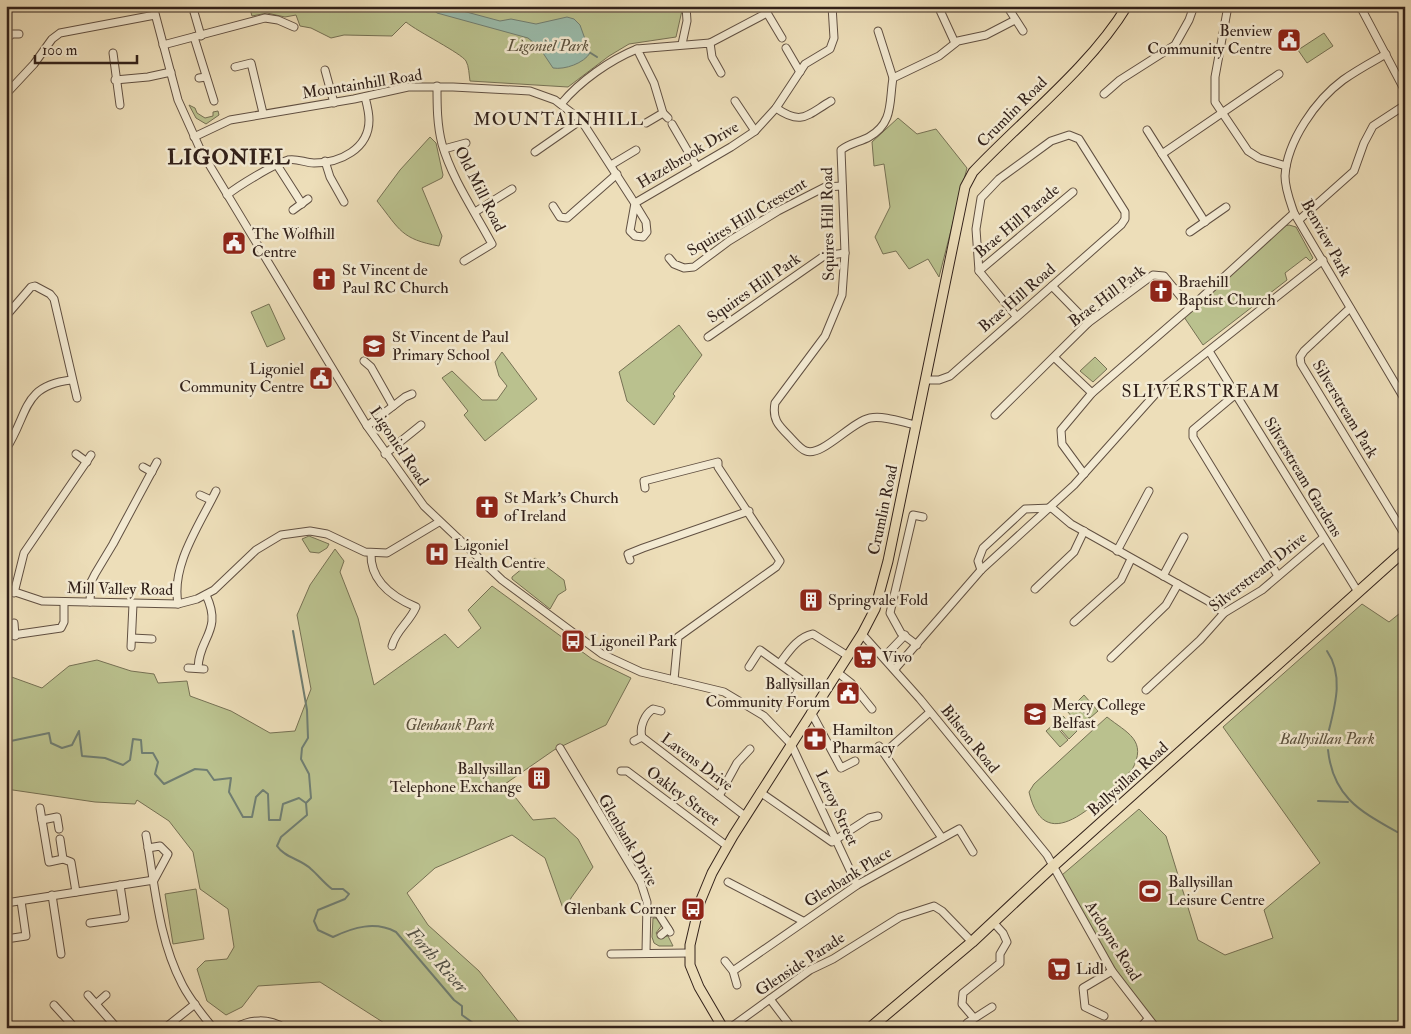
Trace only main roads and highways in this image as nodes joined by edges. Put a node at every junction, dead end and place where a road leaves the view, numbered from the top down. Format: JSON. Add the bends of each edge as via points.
{"nodes":[{"id":1,"x":1127,"y":6,"type":"edge"},
{"id":2,"x":1405,"y":550,"type":"edge"},
{"id":3,"x":723,"y":1028,"type":"edge"},
{"id":4,"x":870,"y":1028,"type":"edge"}],
"edges":[{"from":1,"to":3,"type":"main road","name":"Crumlin Road","via":[[1105,36],[1055,91],[973,172],[963,196],[888,561],[875,609],[726,846],[700,902],[689,953],[692,973]]},
{"from":2,"to":4,"type":"highway","name":"Ballysillan Road","via":[[972,942]]}]}
